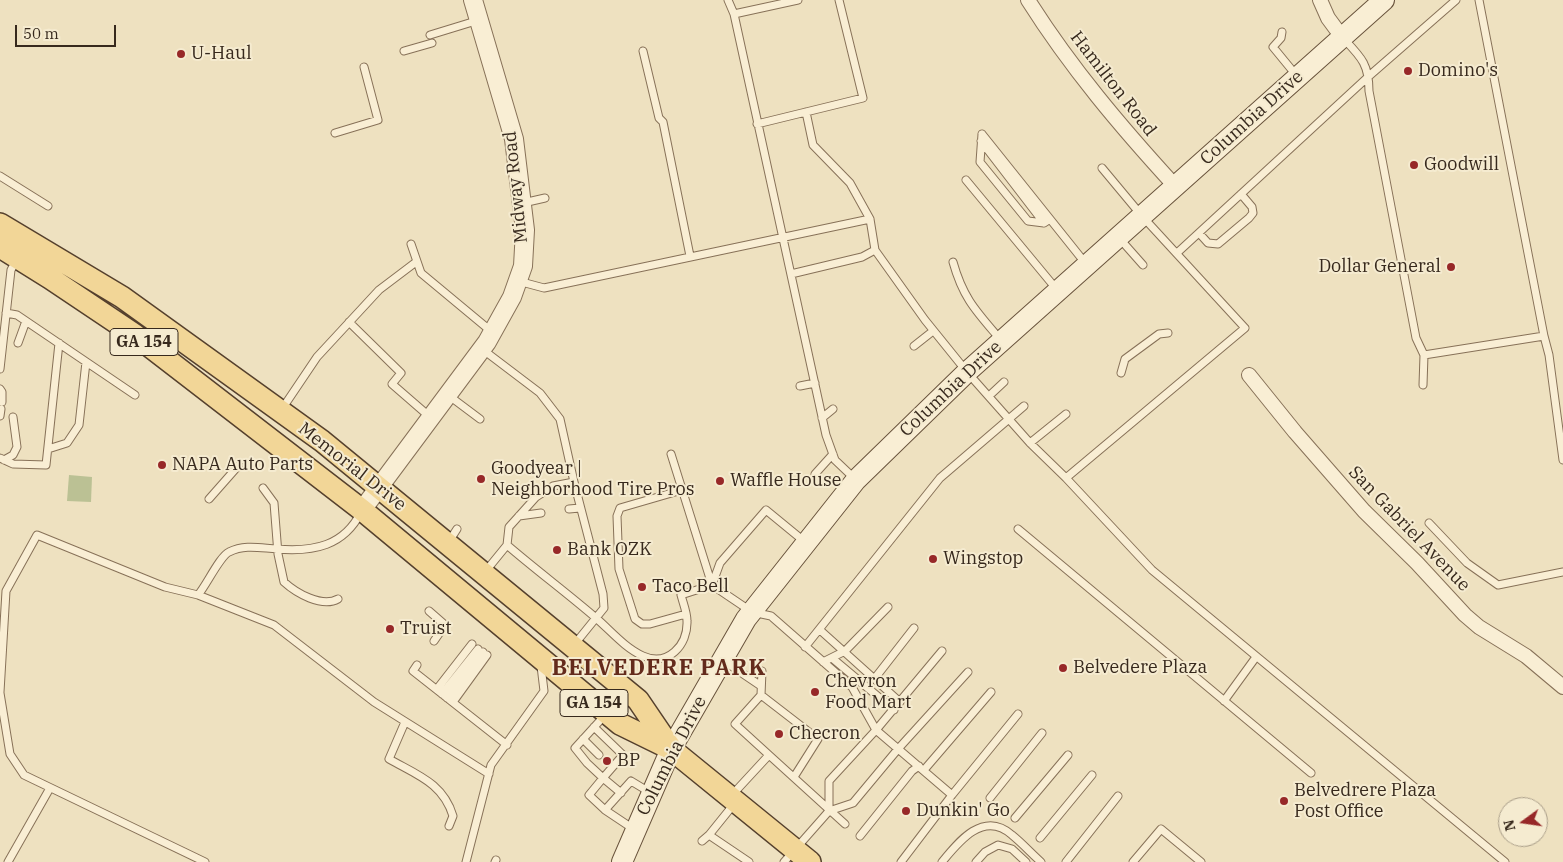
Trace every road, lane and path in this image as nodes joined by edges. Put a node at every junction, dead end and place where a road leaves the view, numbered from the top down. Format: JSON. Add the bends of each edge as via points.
{"nodes":[{"id":1,"x":473,"y":0,"type":"edge"},
{"id":2,"x":728,"y":0,"type":"edge"},
{"id":3,"x":798,"y":0,"type":"edge"},
{"id":4,"x":839,"y":0,"type":"edge"},
{"id":5,"x":1028,"y":0,"type":"edge"},
{"id":6,"x":1320,"y":0,"type":"edge"},
{"id":7,"x":1384,"y":0,"type":"edge"},
{"id":8,"x":1456,"y":0,"type":"edge"},
{"id":9,"x":1479,"y":0,"type":"edge"},
{"id":10,"x":734,"y":14,"type":"junction"},
{"id":11,"x":479,"y":20,"type":"junction"},
{"id":12,"x":1282,"y":32,"type":"dead end"},
{"id":13,"x":1342,"y":37,"type":"junction"},
{"id":14,"x":404,"y":51,"type":"dead end"},
{"id":15,"x":643,"y":51,"type":"dead end"},
{"id":16,"x":364,"y":67,"type":"dead end"},
{"id":17,"x":1369,"y":76,"type":"junction"},
{"id":18,"x":1298,"y":77,"type":"junction"},
{"id":19,"x":806,"y":112,"type":"junction"},
{"id":20,"x":757,"y":124,"type":"junction"},
{"id":21,"x":335,"y":133,"type":"dead end"},
{"id":22,"x":1102,"y":168,"type":"dead end"},
{"id":23,"x":0,"y":176,"type":"edge"},
{"id":24,"x":966,"y":180,"type":"dead end"},
{"id":25,"x":1175,"y":186,"type":"junction"},
{"id":26,"x":1241,"y":194,"type":"junction"},
{"id":27,"x":544,"y":198,"type":"dead end"},
{"id":28,"x":522,"y":204,"type":"junction"},
{"id":29,"x":48,"y":206,"type":"dead end"},
{"id":30,"x":1142,"y":216,"type":"junction"},
{"id":31,"x":870,"y":220,"type":"junction"},
{"id":32,"x":1047,"y":221,"type":"junction"},
{"id":33,"x":0,"y":224,"type":"edge"},
{"id":34,"x":1199,"y":233,"type":"junction"},
{"id":35,"x":782,"y":237,"type":"junction"},
{"id":36,"x":1118,"y":237,"type":"junction"},
{"id":37,"x":410,"y":244,"type":"dead end"},
{"id":38,"x":875,"y":250,"type":"junction"},
{"id":39,"x":9,"y":252,"type":"edge"},
{"id":40,"x":1177,"y":253,"type":"junction"},
{"id":41,"x":690,"y":256,"type":"junction"},
{"id":42,"x":416,"y":262,"type":"junction"},
{"id":43,"x":953,"y":262,"type":"dead end"},
{"id":44,"x":1086,"y":265,"type":"junction"},
{"id":45,"x":1143,"y":265,"type":"dead end"},
{"id":46,"x":791,"y":274,"type":"junction"},
{"id":47,"x":518,"y":281,"type":"junction"},
{"id":48,"x":1058,"y":291,"type":"junction"},
{"id":49,"x":6,"y":313,"type":"junction"},
{"id":50,"x":26,"y":321,"type":"junction"},
{"id":51,"x":350,"y":322,"type":"junction"},
{"id":52,"x":933,"y":331,"type":"junction"},
{"id":53,"x":493,"y":332,"type":"junction"},
{"id":54,"x":1168,"y":333,"type":"dead end"},
{"id":55,"x":1544,"y":336,"type":"junction"},
{"id":56,"x":1002,"y":341,"type":"junction"},
{"id":57,"x":18,"y":343,"type":"dead end"},
{"id":58,"x":59,"y":343,"type":"junction"},
{"id":59,"x":914,"y":346,"type":"dead end"},
{"id":60,"x":482,"y":348,"type":"junction"},
{"id":61,"x":1424,"y":355,"type":"junction"},
{"id":62,"x":86,"y":362,"type":"junction"},
{"id":63,"x":0,"y":369,"type":"edge"},
{"id":64,"x":967,"y":372,"type":"junction"},
{"id":65,"x":1121,"y":373,"type":"dead end"},
{"id":66,"x":1249,"y":375,"type":"dead end"},
{"id":67,"x":1004,"y":382,"type":"dead end"},
{"id":68,"x":815,"y":383,"type":"junction"},
{"id":69,"x":1423,"y":385,"type":"dead end"},
{"id":70,"x":800,"y":386,"type":"dead end"},
{"id":71,"x":0,"y":389,"type":"edge"},
{"id":72,"x":135,"y":395,"type":"dead end"},
{"id":73,"x":447,"y":395,"type":"junction"},
{"id":74,"x":988,"y":396,"type":"junction"},
{"id":75,"x":1024,"y":406,"type":"dead end"},
{"id":76,"x":1,"y":409,"type":"edge"},
{"id":77,"x":833,"y":409,"type":"dead end"},
{"id":78,"x":281,"y":411,"type":"junction"},
{"id":79,"x":1066,"y":414,"type":"dead end"},
{"id":80,"x":14,"y":417,"type":"dead end"},
{"id":81,"x":430,"y":417,"type":"junction"},
{"id":82,"x":822,"y":418,"type":"junction"},
{"id":83,"x":480,"y":419,"type":"dead end"},
{"id":84,"x":1009,"y":419,"type":"junction"},
{"id":85,"x":1030,"y":443,"type":"junction"},
{"id":86,"x":48,"y":449,"type":"junction"},
{"id":87,"x":671,"y":454,"type":"dead end"},
{"id":88,"x":833,"y":454,"type":"junction"},
{"id":89,"x":2,"y":459,"type":"edge"},
{"id":90,"x":1563,"y":460,"type":"edge"},
{"id":91,"x":239,"y":465,"type":"dead end"},
{"id":92,"x":815,"y":474,"type":"dead end"},
{"id":93,"x":1066,"y":478,"type":"junction"},
{"id":94,"x":856,"y":480,"type":"junction"},
{"id":95,"x":574,"y":482,"type":"junction"},
{"id":96,"x":378,"y":486,"type":"junction"},
{"id":97,"x":263,"y":488,"type":"dead end"},
{"id":98,"x":682,"y":490,"type":"junction"},
{"id":99,"x":209,"y":499,"type":"dead end"},
{"id":100,"x":580,"y":508,"type":"junction"},
{"id":101,"x":569,"y":509,"type":"dead end"},
{"id":102,"x":362,"y":510,"type":"junction"},
{"id":103,"x":541,"y":513,"type":"dead end"},
{"id":104,"x":519,"y":516,"type":"junction"},
{"id":105,"x":1429,"y":522,"type":"dead end"},
{"id":106,"x":1018,"y":529,"type":"dead end"},
{"id":107,"x":806,"y":543,"type":"junction"},
{"id":108,"x":506,"y":545,"type":"junction"},
{"id":109,"x":280,"y":549,"type":"junction"},
{"id":110,"x":1563,"y":572,"type":"edge"},
{"id":111,"x":484,"y":573,"type":"junction"},
{"id":112,"x":712,"y":585,"type":"junction"},
{"id":113,"x":198,"y":595,"type":"junction"},
{"id":114,"x":338,"y":599,"type":"dead end"},
{"id":115,"x":888,"y":607,"type":"dead end"},
{"id":116,"x":429,"y":611,"type":"dead end"},
{"id":117,"x":752,"y":612,"type":"junction"},
{"id":118,"x":686,"y":614,"type":"junction"},
{"id":119,"x":596,"y":618,"type":"junction"},
{"id":120,"x":914,"y":628,"type":"dead end"},
{"id":121,"x":820,"y":630,"type":"junction"},
{"id":122,"x":434,"y":642,"type":"dead end"},
{"id":123,"x":573,"y":646,"type":"junction"},
{"id":124,"x":805,"y":647,"type":"junction"},
{"id":125,"x":845,"y":651,"type":"junction"},
{"id":126,"x":942,"y":651,"type":"dead end"},
{"id":127,"x":1256,"y":657,"type":"junction"},
{"id":128,"x":540,"y":658,"type":"junction"},
{"id":129,"x":832,"y":658,"type":"junction"},
{"id":130,"x":722,"y":660,"type":"junction"},
{"id":131,"x":823,"y":662,"type":"junction"},
{"id":132,"x":417,"y":665,"type":"dead end"},
{"id":133,"x":762,"y":671,"type":"dead end"},
{"id":134,"x":968,"y":672,"type":"dead end"},
{"id":135,"x":875,"y":678,"type":"junction"},
{"id":136,"x":761,"y":686,"type":"junction"},
{"id":137,"x":1563,"y":687,"type":"edge"},
{"id":138,"x":0,"y":692,"type":"edge"},
{"id":139,"x":992,"y":692,"type":"dead end"},
{"id":140,"x":761,"y":695,"type":"junction"},
{"id":141,"x":445,"y":696,"type":"junction"},
{"id":142,"x":1224,"y":700,"type":"junction"},
{"id":143,"x":900,"y":702,"type":"junction"},
{"id":144,"x":894,"y":710,"type":"junction"},
{"id":145,"x":1018,"y":714,"type":"dead end"},
{"id":146,"x":600,"y":720,"type":"junction"},
{"id":147,"x":405,"y":722,"type":"junction"},
{"id":148,"x":876,"y":730,"type":"junction"},
{"id":149,"x":1042,"y":733,"type":"dead end"},
{"id":150,"x":583,"y":739,"type":"junction"},
{"id":151,"x":507,"y":745,"type":"junction"},
{"id":152,"x":671,"y":748,"type":"junction"},
{"id":153,"x":898,"y":748,"type":"junction"},
{"id":154,"x":599,"y":755,"type":"dead end"},
{"id":155,"x":769,"y":755,"type":"junction"},
{"id":156,"x":1068,"y":755,"type":"dead end"},
{"id":157,"x":922,"y":768,"type":"junction"},
{"id":158,"x":1311,"y":773,"type":"dead end"},
{"id":159,"x":489,"y":774,"type":"junction"},
{"id":160,"x":1092,"y":775,"type":"dead end"},
{"id":161,"x":794,"y":776,"type":"junction"},
{"id":162,"x":604,"y":778,"type":"junction"},
{"id":163,"x":50,"y":788,"type":"junction"},
{"id":164,"x":621,"y":793,"type":"junction"},
{"id":165,"x":650,"y":793,"type":"junction"},
{"id":166,"x":952,"y":795,"type":"junction"},
{"id":167,"x":1118,"y":796,"type":"dead end"},
{"id":168,"x":990,"y":798,"type":"dead end"},
{"id":169,"x":733,"y":799,"type":"junction"},
{"id":170,"x":606,"y":810,"type":"junction"},
{"id":171,"x":829,"y":811,"type":"junction"},
{"id":172,"x":1015,"y":818,"type":"dead end"},
{"id":173,"x":845,"y":824,"type":"dead end"},
{"id":174,"x":449,"y":826,"type":"dead end"},
{"id":175,"x":635,"y":830,"type":"junction"},
{"id":176,"x":710,"y":835,"type":"junction"},
{"id":177,"x":860,"y":836,"type":"dead end"},
{"id":178,"x":1040,"y":838,"type":"dead end"},
{"id":179,"x":702,"y":841,"type":"dead end"},
{"id":180,"x":796,"y":858,"type":"edge"},
{"id":181,"x":1030,"y":860,"type":"edge"},
{"id":182,"x":8,"y":862,"type":"edge"},
{"id":183,"x":204,"y":862,"type":"edge"},
{"id":184,"x":466,"y":862,"type":"edge"},
{"id":185,"x":622,"y":862,"type":"edge"},
{"id":186,"x":748,"y":862,"type":"edge"},
{"id":187,"x":901,"y":862,"type":"edge"},
{"id":188,"x":942,"y":862,"type":"edge"},
{"id":189,"x":976,"y":862,"type":"edge"},
{"id":190,"x":1040,"y":862,"type":"edge"},
{"id":191,"x":1066,"y":862,"type":"edge"},
{"id":192,"x":1133,"y":862,"type":"edge"},
{"id":193,"x":1201,"y":862,"type":"edge"},
{"id":194,"x":1505,"y":862,"type":"edge"}],
"edges":[{"from":1,"to":11,"type":"street","name":"Midway Road"},
{"from":2,"to":10,"type":"lane"},
{"from":3,"to":10,"type":"lane"},
{"from":4,"to":19,"type":"lane","via":[[863,98]]},
{"from":5,"to":25,"type":"street","name":"Hamilton Road","via":[[1082,80]]},
{"from":6,"to":13,"type":"street"},
{"from":7,"to":13,"type":"main road","name":"Columbia Drive"},
{"from":8,"to":17,"type":"lane"},
{"from":9,"to":55,"type":"lane"},
{"from":10,"to":20,"type":"lane"},
{"from":11,"to":14,"type":"lane"},
{"from":11,"to":28,"type":"street","name":"Midway Road","via":[[514,139]]},
{"from":12,"to":18,"type":"lane","via":[[1273,47]]},
{"from":13,"to":17,"type":"lane","via":[[1365,62]]},
{"from":13,"to":18,"type":"main road","name":"Columbia Drive"},
{"from":15,"to":41,"type":"lane","via":[[659,118],[663,122]]},
{"from":16,"to":21,"type":"lane","via":[[378,120]]},
{"from":17,"to":26,"type":"lane"},
{"from":17,"to":61,"type":"lane","via":[[1369,91],[1416,338]]},
{"from":18,"to":25,"type":"main road","name":"Columbia Drive"},
{"from":19,"to":20,"type":"lane"},
{"from":19,"to":31,"type":"lane","via":[[813,146],[850,183]]},
{"from":20,"to":35,"type":"lane"},
{"from":22,"to":30,"type":"lane"},
{"from":23,"to":29,"type":"lane"},
{"from":24,"to":48,"type":"lane"},
{"from":25,"to":30,"type":"main road","name":"Columbia Drive"},
{"from":26,"to":34,"type":"lane"},
{"from":26,"to":34,"type":"lane","via":[[1252,207],[1249,218],[1218,244],[1208,243]]},
{"from":27,"to":28,"type":"lane"},
{"from":28,"to":47,"type":"street","name":"Midway Road","via":[[525,230],[523,266]]},
{"from":30,"to":36,"type":"main road","name":"Columbia Drive"},
{"from":30,"to":40,"type":"lane"},
{"from":31,"to":35,"type":"lane"},
{"from":31,"to":38,"type":"lane"},
{"from":32,"to":32,"type":"lane","via":[[982,138],[980,162],[1028,221]]},
{"from":32,"to":44,"type":"lane"},
{"from":33,"to":78,"type":"main road","name":"Memorial Drive","number":"GA 154","via":[[122,298]]},
{"from":34,"to":40,"type":"lane"},
{"from":35,"to":41,"type":"lane"},
{"from":35,"to":46,"type":"lane"},
{"from":36,"to":44,"type":"main road","name":"Columbia Drive"},
{"from":36,"to":45,"type":"lane"},
{"from":37,"to":42,"type":"lane"},
{"from":38,"to":46,"type":"lane","via":[[862,257]]},
{"from":38,"to":52,"type":"lane"},
{"from":39,"to":49,"type":"lane","via":[[12,270]]},
{"from":39,"to":102,"type":"main road","name":"Memorial Drive","number":"GA 154","via":[[135,335]]},
{"from":40,"to":93,"type":"lane","via":[[1245,328]]},
{"from":41,"to":47,"type":"lane","via":[[544,288]]},
{"from":42,"to":51,"type":"lane","via":[[378,290]]},
{"from":42,"to":53,"type":"lane","via":[[421,273]]},
{"from":43,"to":56,"type":"lane","via":[[968,302]]},
{"from":44,"to":48,"type":"main road","name":"Columbia Drive"},
{"from":46,"to":68,"type":"lane"},
{"from":47,"to":53,"type":"street","name":"Midway Road"},
{"from":48,"to":56,"type":"main road","name":"Columbia Drive"},
{"from":49,"to":50,"type":"lane"},
{"from":49,"to":63,"type":"lane"},
{"from":50,"to":57,"type":"lane"},
{"from":50,"to":58,"type":"lane"},
{"from":51,"to":78,"type":"lane","via":[[317,357]]},
{"from":51,"to":81,"type":"lane","via":[[401,373],[392,384]]},
{"from":52,"to":59,"type":"lane"},
{"from":52,"to":64,"type":"lane"},
{"from":53,"to":60,"type":"street","name":"Midway Road"},
{"from":54,"to":65,"type":"lane","via":[[1159,334],[1125,359]]},
{"from":55,"to":61,"type":"lane"},
{"from":55,"to":90,"type":"lane","via":[[1550,355]]},
{"from":56,"to":64,"type":"main road","name":"Columbia Drive"},
{"from":58,"to":62,"type":"lane"},
{"from":58,"to":86,"type":"lane"},
{"from":60,"to":73,"type":"street","name":"Midway Road"},
{"from":60,"to":95,"type":"lane","via":[[540,393],[560,419]]},
{"from":61,"to":69,"type":"lane"},
{"from":62,"to":72,"type":"lane"},
{"from":62,"to":86,"type":"lane","via":[[79,425],[67,443]]},
{"from":64,"to":74,"type":"lane"},
{"from":64,"to":94,"type":"main road","name":"Columbia Drive"},
{"from":66,"to":137,"type":"street","name":"San Gabriel Avenue","via":[[1364,511],[1479,628],[1526,656]]},
{"from":67,"to":74,"type":"lane"},
{"from":68,"to":70,"type":"lane"},
{"from":68,"to":82,"type":"lane"},
{"from":71,"to":76,"type":"lane"},
{"from":73,"to":81,"type":"street","name":"Midway Road"},
{"from":73,"to":83,"type":"lane"},
{"from":74,"to":84,"type":"lane"},
{"from":75,"to":84,"type":"lane"},
{"from":77,"to":82,"type":"lane"},
{"from":78,"to":96,"type":"main road","name":"Memorial Drive","number":"GA 154"},
{"from":79,"to":85,"type":"lane"},
{"from":80,"to":89,"type":"lane","via":[[17,447],[14,455]]},
{"from":81,"to":96,"type":"street","name":"Midway Road"},
{"from":82,"to":88,"type":"lane"},
{"from":84,"to":85,"type":"lane"},
{"from":84,"to":121,"type":"lane","via":[[940,478]]},
{"from":85,"to":93,"type":"lane"},
{"from":86,"to":89,"type":"lane","via":[[46,465],[13,464]]},
{"from":87,"to":98,"type":"lane"},
{"from":88,"to":92,"type":"lane"},
{"from":88,"to":94,"type":"lane"},
{"from":91,"to":99,"type":"lane"},
{"from":93,"to":127,"type":"lane","via":[[1152,570]]},
{"from":94,"to":107,"type":"main road","name":"Columbia Drive"},
{"from":95,"to":100,"type":"lane"},
{"from":95,"to":104,"type":"lane","via":[[553,486]]},
{"from":96,"to":102,"type":"street","name":"Midway Road"},
{"from":96,"to":111,"type":"main road","name":"Memorial Drive","number":"GA 154","via":[[452,536]]},
{"from":97,"to":109,"type":"lane","via":[[274,503]]},
{"from":98,"to":112,"type":"lane"},
{"from":98,"to":118,"type":"lane","via":[[620,508],[617,516],[620,568],[635,618],[642,624]]},
{"from":100,"to":101,"type":"lane"},
{"from":100,"to":119,"type":"lane","via":[[603,594],[604,608]]},
{"from":102,"to":109,"type":"lane","via":[[354,526],[329,545]]},
{"from":102,"to":128,"type":"main road","name":"Memorial Drive","number":"GA 154"},
{"from":103,"to":104,"type":"lane"},
{"from":104,"to":108,"type":"lane","via":[[509,527]]},
{"from":105,"to":110,"type":"lane","via":[[1467,563],[1498,585]]},
{"from":106,"to":142,"type":"lane"},
{"from":107,"to":112,"type":"lane","via":[[766,510],[720,563]]},
{"from":107,"to":117,"type":"main road","name":"Columbia Drive"},
{"from":108,"to":111,"type":"lane"},
{"from":108,"to":119,"type":"lane"},
{"from":109,"to":113,"type":"lane","via":[[247,546],[227,553]]},
{"from":109,"to":114,"type":"lane","via":[[278,554],[284,582],[292,589],[308,598],[333,602]]},
{"from":111,"to":123,"type":"main road","name":"Memorial Drive","number":"GA 154"},
{"from":112,"to":117,"type":"lane"},
{"from":112,"to":118,"type":"lane","via":[[681,595]]},
{"from":113,"to":138,"type":"lane","via":[[165,587],[37,535],[6,591]]},
{"from":113,"to":147,"type":"lane","via":[[274,625]]},
{"from":115,"to":125,"type":"lane"},
{"from":116,"to":122,"type":"lane","via":[[445,625]]},
{"from":117,"to":124,"type":"lane","via":[[771,616]]},
{"from":117,"to":130,"type":"main road","name":"Columbia Drive"},
{"from":118,"to":119,"type":"lane","via":[[688,621],[678,650],[657,660],[643,656],[618,639]]},
{"from":119,"to":123,"type":"lane"},
{"from":120,"to":135,"type":"lane"},
{"from":121,"to":124,"type":"lane"},
{"from":121,"to":125,"type":"lane"},
{"from":123,"to":152,"type":"main road","name":"Memorial Drive","number":"GA 154","via":[[638,700]]},
{"from":124,"to":131,"type":"lane"},
{"from":125,"to":129,"type":"lane"},
{"from":125,"to":135,"type":"lane"},
{"from":126,"to":143,"type":"lane"},
{"from":127,"to":142,"type":"lane"},
{"from":127,"to":194,"type":"lane"},
{"from":128,"to":146,"type":"main road","name":"Memorial Drive","number":"GA 154"},
{"from":128,"to":151,"type":"lane","via":[[544,691]]},
{"from":129,"to":131,"type":"lane"},
{"from":129,"to":144,"type":"lane"},
{"from":130,"to":136,"type":"lane"},
{"from":130,"to":152,"type":"main road","name":"Columbia Drive"},
{"from":131,"to":148,"type":"lane","via":[[852,687]]},
{"from":132,"to":141,"type":"lane","via":[[413,671]]},
{"from":133,"to":136,"type":"lane"},
{"from":134,"to":153,"type":"lane"},
{"from":135,"to":143,"type":"lane"},
{"from":136,"to":140,"type":"lane"},
{"from":138,"to":163,"type":"lane","via":[[10,754],[24,776]]},
{"from":139,"to":157,"type":"lane"},
{"from":140,"to":155,"type":"lane","via":[[735,724]]},
{"from":140,"to":161,"type":"lane","via":[[818,739]]},
{"from":141,"to":141,"type":"lane","via":[[480,650]]},
{"from":141,"to":151,"type":"lane"},
{"from":142,"to":158,"type":"lane"},
{"from":143,"to":144,"type":"lane"},
{"from":144,"to":148,"type":"lane"},
{"from":145,"to":166,"type":"lane"},
{"from":146,"to":150,"type":"lane"},
{"from":146,"to":152,"type":"main road","name":"Memorial Drive","number":"GA 154","via":[[620,724]]},
{"from":146,"to":162,"type":"lane","via":[[623,755]]},
{"from":147,"to":159,"type":"lane"},
{"from":147,"to":174,"type":"lane","via":[[389,759],[444,793],[453,816]]},
{"from":148,"to":153,"type":"lane"},
{"from":148,"to":171,"type":"lane","via":[[830,781]]},
{"from":149,"to":168,"type":"lane"},
{"from":150,"to":154,"type":"lane"},
{"from":150,"to":162,"type":"lane","via":[[575,748]]},
{"from":151,"to":159,"type":"lane","via":[[491,765]]},
{"from":152,"to":165,"type":"main road","name":"Columbia Drive"},
{"from":152,"to":169,"type":"main road","name":"Memorial Drive","number":"GA 154"},
{"from":153,"to":157,"type":"lane"},
{"from":153,"to":171,"type":"lane","via":[[853,803]]},
{"from":155,"to":161,"type":"lane"},
{"from":155,"to":169,"type":"lane"},
{"from":156,"to":172,"type":"lane"},
{"from":157,"to":166,"type":"lane"},
{"from":157,"to":177,"type":"lane","via":[[912,771]]},
{"from":159,"to":184,"type":"lane"},
{"from":160,"to":178,"type":"lane"},
{"from":161,"to":171,"type":"lane"},
{"from":162,"to":164,"type":"lane"},
{"from":162,"to":170,"type":"lane","via":[[589,795]]},
{"from":163,"to":182,"type":"lane"},
{"from":163,"to":183,"type":"lane"},
{"from":164,"to":165,"type":"lane","via":[[631,781]]},
{"from":164,"to":170,"type":"lane"},
{"from":165,"to":175,"type":"main road","name":"Columbia Drive"},
{"from":166,"to":187,"type":"lane"},
{"from":167,"to":191,"type":"lane"},
{"from":169,"to":176,"type":"lane"},
{"from":169,"to":180,"type":"main road","name":"Memorial Drive","number":"GA 154"},
{"from":170,"to":175,"type":"lane"},
{"from":171,"to":173,"type":"lane"},
{"from":171,"to":180,"type":"lane"},
{"from":175,"to":185,"type":"main road","name":"Columbia Drive"},
{"from":176,"to":179,"type":"lane"},
{"from":176,"to":186,"type":"lane"},
{"from":181,"to":188,"type":"lane","via":[[1011,833],[999,826],[984,826],[961,840]]},
{"from":181,"to":189,"type":"lane","via":[[1012,848],[998,845],[984,852]]},
{"from":181,"to":190,"type":"lane"},
{"from":192,"to":193,"type":"lane","via":[[1161,829]]}]}
